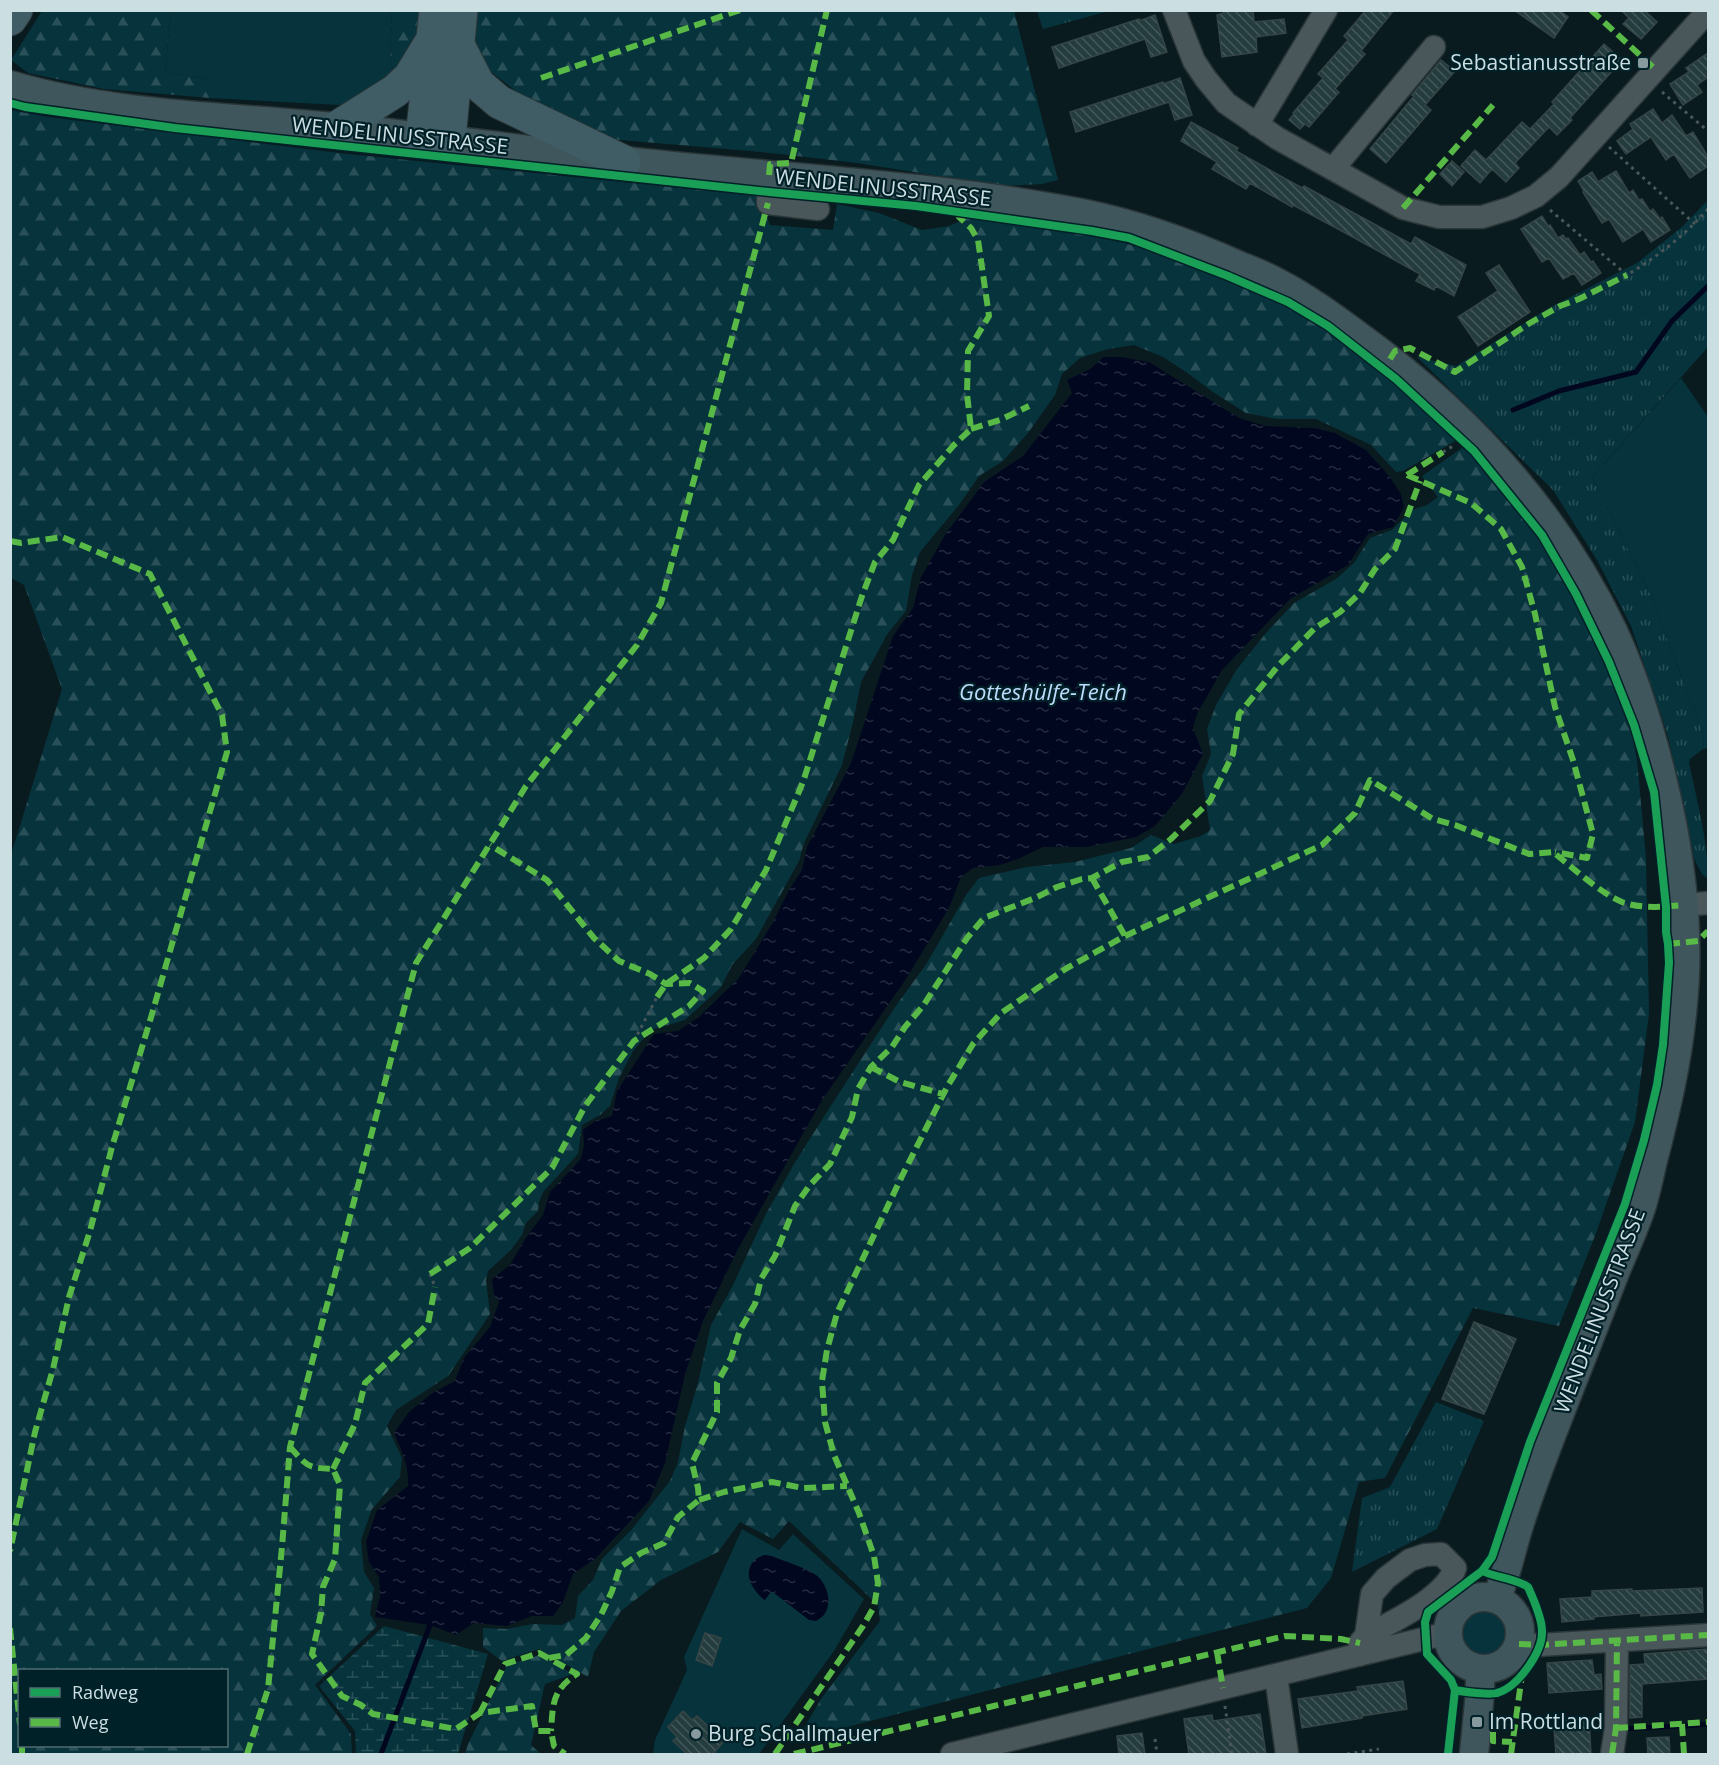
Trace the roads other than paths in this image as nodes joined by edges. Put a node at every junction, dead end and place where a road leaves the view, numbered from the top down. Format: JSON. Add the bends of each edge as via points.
{"nodes":[{"id":1,"x":16,"y":10,"type":"edge"},
{"id":2,"x":461,"y":10,"type":"edge"},
{"id":3,"x":1174,"y":10,"type":"edge"},
{"id":4,"x":1326,"y":10,"type":"edge"},
{"id":5,"x":1708,"y":11,"type":"edge"},
{"id":6,"x":10,"y":19,"type":"edge"},
{"id":7,"x":442,"y":32,"type":"edge"},
{"id":8,"x":1434,"y":47,"type":"dead end"},
{"id":9,"x":18,"y":87,"type":"edge"},
{"id":10,"x":1257,"y":125,"type":"junction"},
{"id":11,"x":338,"y":128,"type":"junction"},
{"id":12,"x":435,"y":139,"type":"junction"},
{"id":13,"x":624,"y":162,"type":"junction"},
{"id":14,"x":1333,"y":169,"type":"junction"},
{"id":15,"x":769,"y":176,"type":"junction"},
{"id":16,"x":818,"y":209,"type":"dead end"},
{"id":17,"x":1696,"y":904,"type":"edge"},
{"id":18,"x":1496,"y":1599,"type":"junction"},
{"id":19,"x":1448,"y":1634,"type":"junction"},
{"id":20,"x":1708,"y":1635,"type":"edge"},
{"id":21,"x":1617,"y":1641,"type":"junction"},
{"id":22,"x":1519,"y":1644,"type":"junction"},
{"id":23,"x":1479,"y":1669,"type":"junction"},
{"id":24,"x":1276,"y":1676,"type":"junction"},
{"id":25,"x":952,"y":1755,"type":"edge"},
{"id":26,"x":1287,"y":1755,"type":"edge"},
{"id":27,"x":1474,"y":1755,"type":"edge"},
{"id":28,"x":1612,"y":1755,"type":"edge"}],
"edges":[{"from":1,"to":6,"type":"highway"},
{"from":2,"to":7,"type":"highway"},
{"from":3,"to":10,"type":"street","via":[[1194,61],[1206,79],[1226,103]]},
{"from":4,"to":10,"type":"street"},
{"from":5,"to":14,"type":"street","via":[[1559,177],[1536,196],[1511,208],[1482,217],[1439,217],[1403,208]]},
{"from":7,"to":11,"type":"highway","via":[[410,77],[395,91]]},
{"from":7,"to":12,"type":"highway"},
{"from":7,"to":13,"type":"highway","via":[[478,84],[499,102]]},
{"from":8,"to":14,"type":"street"},
{"from":9,"to":11,"type":"main road","name":"WENDELINUSSTRASSE","via":[[89,103],[176,115]]},
{"from":10,"to":14,"type":"street"},
{"from":11,"to":12,"type":"main road","name":"WENDELINUSSTRASSE"},
{"from":12,"to":13,"type":"main road","name":"WENDELINUSSTRASSE"},
{"from":13,"to":15,"type":"main road","name":"WENDELINUSSTRASSE"},
{"from":15,"to":16,"type":"street","via":[[768,203]]},
{"from":15,"to":17,"type":"main road","name":"WENDELINUSSTRASSE","via":[[1023,204],[1143,229],[1206,250],[1279,284],[1390,359],[1500,461],[1546,517],[1593,594],[1636,688]]},
{"from":17,"to":18,"type":"main road","name":"WENDELINUSSTRASSE","via":[[1674,1068],[1641,1206],[1560,1414]]},
{"from":18,"to":19,"type":"main road","via":[[1479,1597],[1463,1604],[1452,1617]]},
{"from":18,"to":22,"type":"main road","via":[[1517,1617],[1521,1630]]},
{"from":19,"to":23,"type":"main road","via":[[1457,1657]]},
{"from":19,"to":24,"type":"street","via":[[1363,1645]]},
{"from":20,"to":21,"type":"street"},
{"from":21,"to":22,"type":"street"},
{"from":21,"to":28,"type":"street"},
{"from":22,"to":23,"type":"main road","via":[[1504,1664]]},
{"from":23,"to":27,"type":"main road"},
{"from":24,"to":25,"type":"street"},
{"from":24,"to":26,"type":"street"}]}
